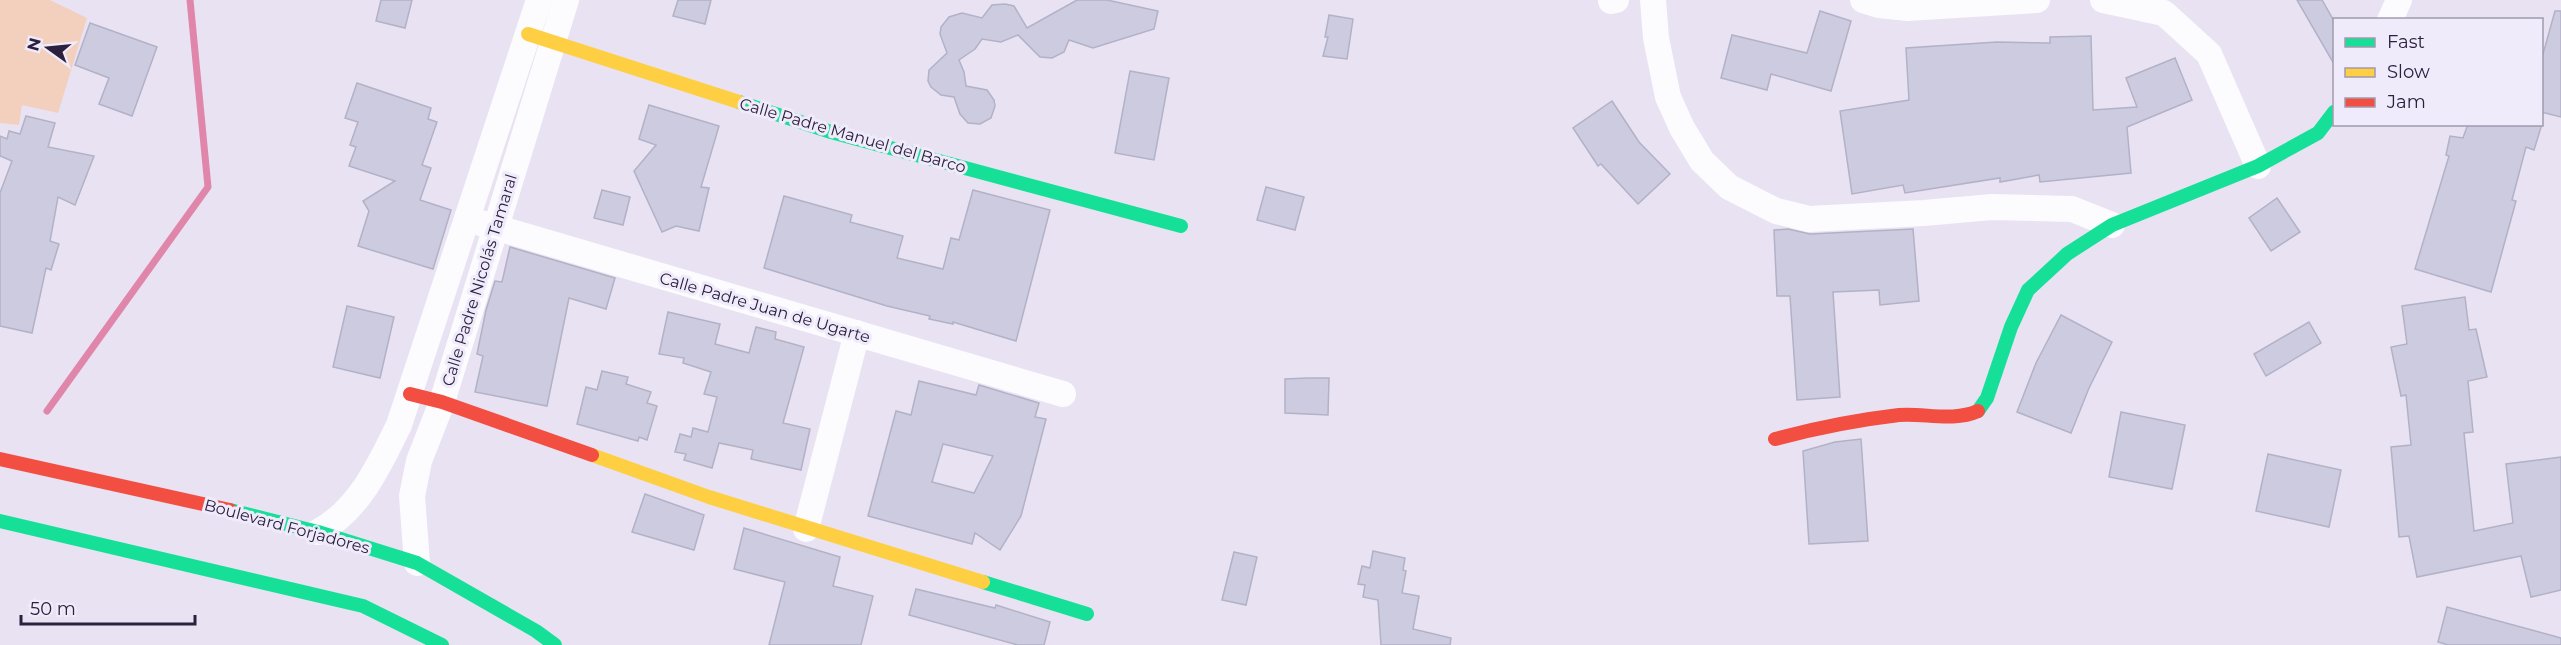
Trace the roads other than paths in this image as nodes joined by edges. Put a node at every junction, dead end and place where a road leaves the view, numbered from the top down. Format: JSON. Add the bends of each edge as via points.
{"nodes":[{"id":1,"x":539,"y":0,"type":"edge"},
{"id":2,"x":1653,"y":0,"type":"edge"},
{"id":3,"x":1863,"y":0,"type":"edge"},
{"id":4,"x":2037,"y":0,"type":"edge"},
{"id":5,"x":2103,"y":0,"type":"edge"},
{"id":6,"x":2399,"y":0,"type":"edge"},
{"id":7,"x":561,"y":1,"type":"edge"},
{"id":8,"x":1976,"y":2,"type":"edge"},
{"id":9,"x":2391,"y":18,"type":"edge"},
{"id":10,"x":540,"y":38,"type":"junction"},
{"id":11,"x":2333,"y":113,"type":"edge"},
{"id":12,"x":2258,"y":166,"type":"junction"},
{"id":13,"x":467,"y":219,"type":"junction"},
{"id":14,"x":2112,"y":225,"type":"junction"},
{"id":15,"x":1181,"y":226,"type":"dead end"},
{"id":16,"x":494,"y":227,"type":"junction"},
{"id":17,"x":857,"y":333,"type":"junction"},
{"id":18,"x":1064,"y":393,"type":"dead end"},
{"id":19,"x":410,"y":394,"type":"junction"},
{"id":20,"x":442,"y":402,"type":"junction"},
{"id":21,"x":1775,"y":439,"type":"dead end"},
{"id":22,"x":0,"y":459,"type":"edge"},
{"id":23,"x":0,"y":521,"type":"edge"},
{"id":24,"x":806,"y":529,"type":"junction"},
{"id":25,"x":318,"y":532,"type":"junction"},
{"id":26,"x":417,"y":563,"type":"junction"},
{"id":27,"x":1087,"y":614,"type":"dead end"},
{"id":28,"x":442,"y":645,"type":"edge"},
{"id":29,"x":555,"y":645,"type":"edge"}],
"edges":[{"from":1,"to":10,"type":"street","name":"Calle Padre Nicolás Tamaral"},
{"from":2,"to":14,"type":"street","via":[[1668,98],[1682,128],[1702,161],[1729,187],[1776,211],[1809,219],[1992,207],[2072,209]]},
{"from":3,"to":8,"type":"street","via":[[1908,8]]},
{"from":4,"to":8,"type":"street"},
{"from":5,"to":12,"type":"street","via":[[2164,13],[2209,54]]},
{"from":6,"to":9,"type":"street"},
{"from":7,"to":10,"type":"street","name":"Calle Padre Nicolás Tamaral"},
{"from":10,"to":13,"type":"street","name":"Calle Padre Nicolás Tamaral"},
{"from":10,"to":15,"type":"street","name":"Calle Padre Manuel del Barco","via":[[831,132]]},
{"from":10,"to":16,"type":"street","name":"Calle Padre Nicolás Tamaral"},
{"from":11,"to":12,"type":"street","via":[[2318,133]]},
{"from":12,"to":14,"type":"street"},
{"from":13,"to":16,"type":"street","name":"Calle Padre Juan de Ugarte"},
{"from":13,"to":19,"type":"street","name":"Calle Padre Nicolás Tamaral"},
{"from":14,"to":21,"type":"street","via":[[2067,254],[2028,291],[1987,398],[1977,412],[1963,416],[1902,415],[1831,424]]},
{"from":16,"to":17,"type":"street","name":"Calle Padre Juan de Ugarte"},
{"from":16,"to":20,"type":"street","name":"Calle Padre Nicolás Tamaral"},
{"from":17,"to":18,"type":"street","name":"Calle Padre Juan de Ugarte"},
{"from":17,"to":24,"type":"street"},
{"from":19,"to":20,"type":"street"},
{"from":19,"to":25,"type":"street","name":"Calle Padre Nicolás Tamaral","via":[[375,472],[336,523]]},
{"from":20,"to":24,"type":"street"},
{"from":20,"to":26,"type":"street","name":"Calle Padre Nicolás Tamaral","via":[[419,461],[412,496]]},
{"from":22,"to":25,"type":"street","name":"Boulevard Forjadores"},
{"from":23,"to":28,"type":"street","via":[[363,606]]},
{"from":24,"to":27,"type":"street"},
{"from":25,"to":26,"type":"street","name":"Boulevard Forjadores"},
{"from":26,"to":29,"type":"street","name":"Boulevard Forjadores"}]}
